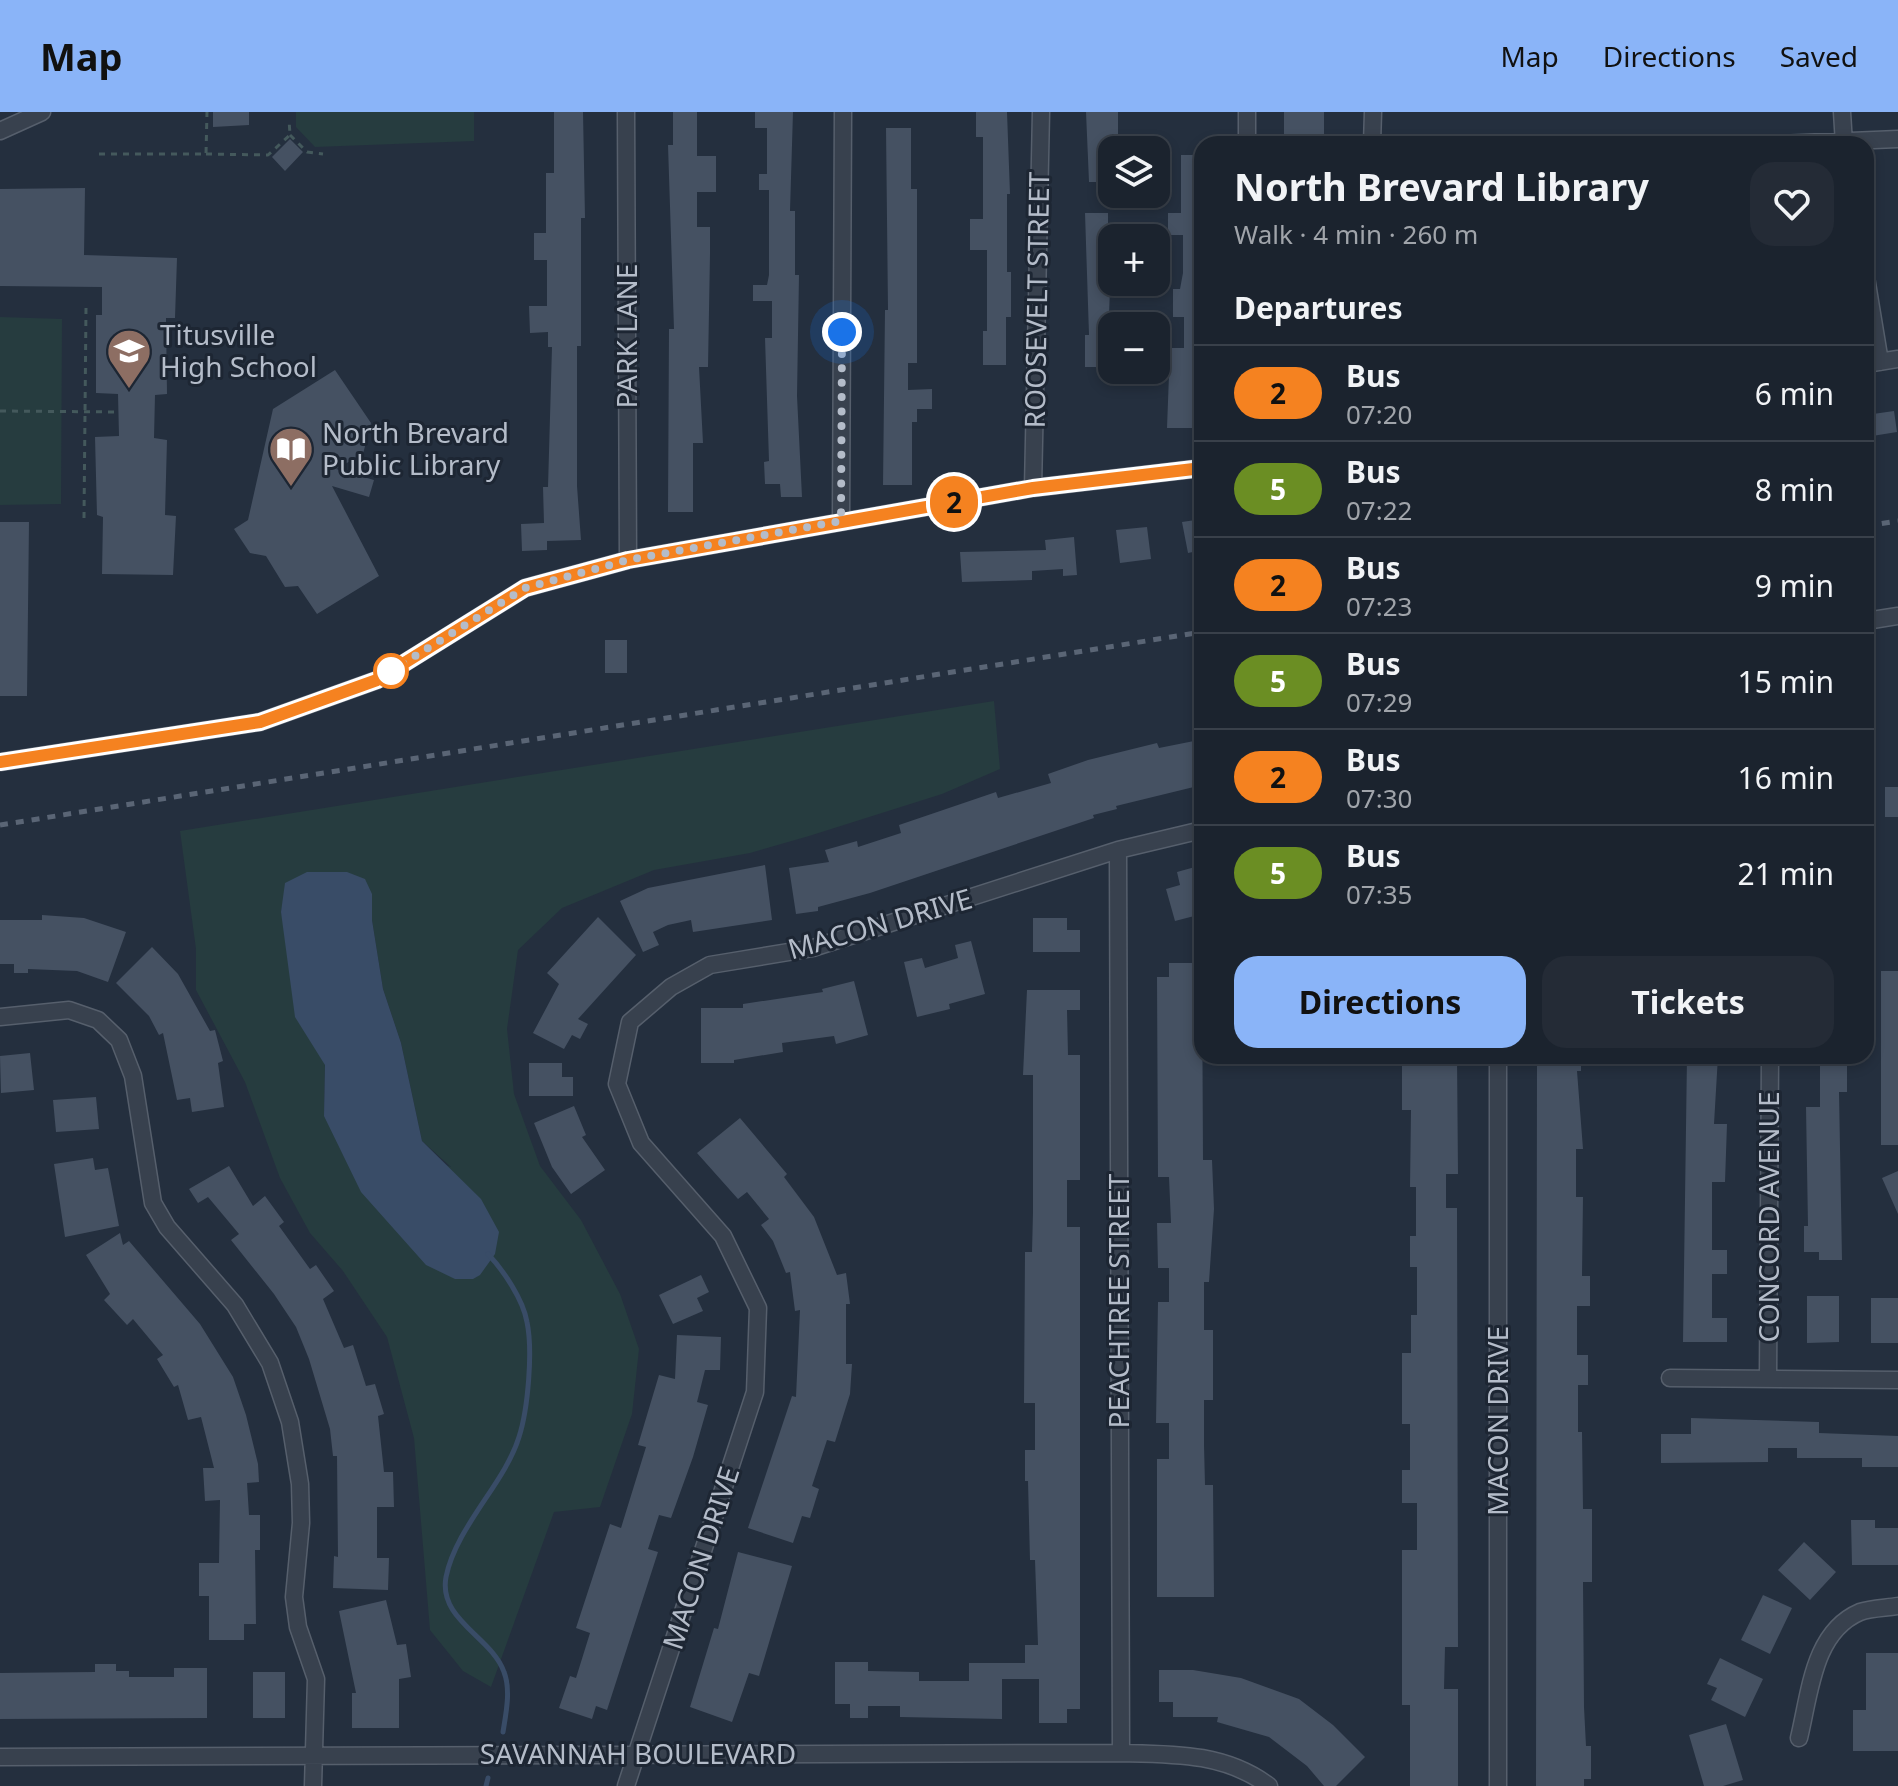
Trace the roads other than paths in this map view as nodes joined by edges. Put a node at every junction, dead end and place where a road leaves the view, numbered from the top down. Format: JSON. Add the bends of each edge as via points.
{"nodes":[{"id":1,"x":42,"y":112,"type":"edge"},
{"id":2,"x":626,"y":112,"type":"edge"},
{"id":3,"x":843,"y":112,"type":"edge"},
{"id":4,"x":1041,"y":112,"type":"edge"},
{"id":5,"x":1247,"y":112,"type":"edge"},
{"id":6,"x":1373,"y":112,"type":"edge"},
{"id":7,"x":1842,"y":112,"type":"edge"},
{"id":8,"x":0,"y":131,"type":"edge"},
{"id":9,"x":1247,"y":136,"type":"edge"},
{"id":10,"x":1372,"y":136,"type":"edge"},
{"id":11,"x":1844,"y":136,"type":"edge"},
{"id":12,"x":1898,"y":139,"type":"edge"},
{"id":13,"x":1874,"y":140,"type":"edge"},
{"id":14,"x":1898,"y":359,"type":"edge"},
{"id":15,"x":1874,"y":363,"type":"edge"},
{"id":16,"x":1194,"y":469,"type":"edge"},
{"id":17,"x":1033,"y":488,"type":"junction"},
{"id":18,"x":841,"y":521,"type":"junction"},
{"id":19,"x":628,"y":560,"type":"junction"},
{"id":20,"x":1898,"y":616,"type":"edge"},
{"id":21,"x":1874,"y":620,"type":"edge"},
{"id":22,"x":0,"y":762,"type":"edge"},
{"id":23,"x":1194,"y":832,"type":"edge"},
{"id":24,"x":1118,"y":850,"type":"junction"},
{"id":25,"x":0,"y":1017,"type":"edge"},
{"id":26,"x":1498,"y":1064,"type":"edge"},
{"id":27,"x":1770,"y":1064,"type":"edge"},
{"id":28,"x":1670,"y":1378,"type":"dead end"},
{"id":29,"x":1768,"y":1378,"type":"junction"},
{"id":30,"x":1898,"y":1380,"type":"edge"},
{"id":31,"x":1898,"y":1606,"type":"edge"},
{"id":32,"x":1799,"y":1738,"type":"dead end"},
{"id":33,"x":1121,"y":1753,"type":"junction"},
{"id":34,"x":313,"y":1754,"type":"junction"},
{"id":35,"x":637,"y":1755,"type":"junction"},
{"id":36,"x":0,"y":1757,"type":"edge"},
{"id":37,"x":313,"y":1786,"type":"edge"},
{"id":38,"x":626,"y":1786,"type":"edge"},
{"id":39,"x":1269,"y":1786,"type":"edge"},
{"id":40,"x":1498,"y":1786,"type":"edge"}],
"edges":[{"from":1,"to":8,"type":"street"},
{"from":2,"to":19,"type":"street","name":"PARK LANE"},
{"from":3,"to":18,"type":"street"},
{"from":4,"to":17,"type":"street","name":"ROOSEVELT STREET"},
{"from":5,"to":9,"type":"street"},
{"from":6,"to":10,"type":"street"},
{"from":7,"to":11,"type":"street"},
{"from":12,"to":13,"type":"street"},
{"from":14,"to":15,"type":"street"},
{"from":16,"to":17,"type":"street"},
{"from":17,"to":18,"type":"street"},
{"from":18,"to":19,"type":"street"},
{"from":19,"to":22,"type":"street","via":[[525,588],[377,680],[260,722]]},
{"from":20,"to":21,"type":"street"},
{"from":23,"to":24,"type":"street","name":"MACON DRIVE"},
{"from":24,"to":33,"type":"street","name":"PEACHTREE STREET"},
{"from":24,"to":35,"type":"street","name":"MACON DRIVE","via":[[813,948],[710,965],[671,987],[630,1022],[617,1084],[641,1143],[723,1236],[758,1308],[755,1392]]},
{"from":25,"to":34,"type":"street","via":[[69,1010],[98,1020],[119,1040],[131,1068],[153,1203],[167,1227],[235,1305],[270,1363],[297,1458],[301,1523],[294,1597],[298,1627],[315,1670]]},
{"from":26,"to":40,"type":"street","name":"MACON DRIVE"},
{"from":27,"to":29,"type":"street","name":"CONCORD AVENUE"},
{"from":28,"to":29,"type":"street"},
{"from":29,"to":30,"type":"street"},
{"from":31,"to":32,"type":"street","via":[[1862,1611],[1834,1628],[1821,1651]]},
{"from":33,"to":35,"type":"street","name":"SAVANNAH BOULEVARD"},
{"from":33,"to":39,"type":"street","name":"SAVANNAH BOULEVARD","via":[[1199,1755],[1252,1773]]},
{"from":34,"to":35,"type":"street","name":"SAVANNAH BOULEVARD"},
{"from":34,"to":36,"type":"street","name":"SAVANNAH BOULEVARD"},
{"from":34,"to":37,"type":"street"},
{"from":35,"to":38,"type":"street","name":"MACON DRIVE"}]}
